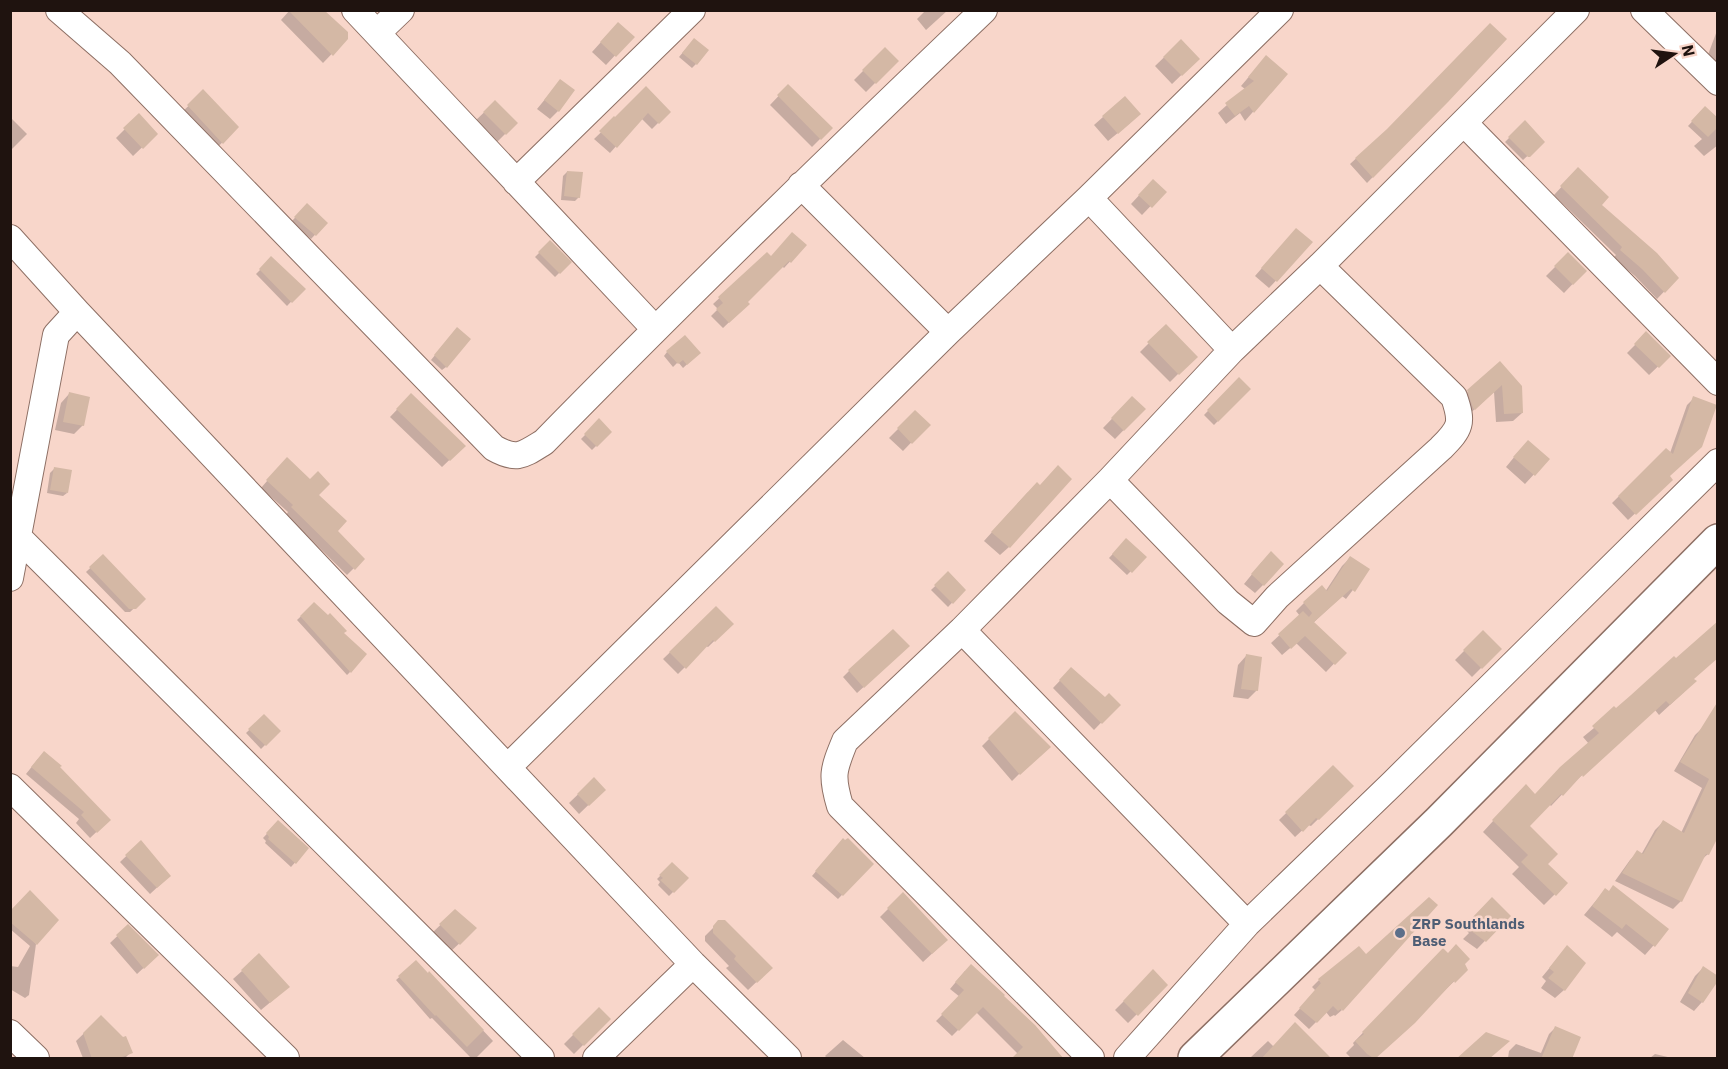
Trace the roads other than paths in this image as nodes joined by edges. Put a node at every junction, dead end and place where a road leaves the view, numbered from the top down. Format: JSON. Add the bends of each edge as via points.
{"nodes":[{"id":1,"x":59,"y":10,"type":"edge"},
{"id":2,"x":355,"y":10,"type":"edge"},
{"id":3,"x":401,"y":10,"type":"edge"},
{"id":4,"x":692,"y":10,"type":"edge"},
{"id":5,"x":984,"y":10,"type":"edge"},
{"id":6,"x":1280,"y":10,"type":"edge"},
{"id":7,"x":1576,"y":10,"type":"edge"},
{"id":8,"x":1644,"y":10,"type":"edge"},
{"id":9,"x":377,"y":33,"type":"junction"},
{"id":10,"x":1718,"y":82,"type":"edge"},
{"id":11,"x":1464,"y":123,"type":"junction"},
{"id":12,"x":516,"y":182,"type":"junction"},
{"id":13,"x":801,"y":185,"type":"junction"},
{"id":14,"x":1089,"y":198,"type":"junction"},
{"id":15,"x":10,"y":238,"type":"edge"},
{"id":16,"x":1320,"y":266,"type":"junction"},
{"id":17,"x":77,"y":312,"type":"junction"},
{"id":18,"x":655,"y":329,"type":"junction"},
{"id":19,"x":948,"y":332,"type":"junction"},
{"id":20,"x":1232,"y":350,"type":"junction"},
{"id":21,"x":1718,"y":382,"type":"edge"},
{"id":22,"x":1718,"y":462,"type":"edge"},
{"id":23,"x":1110,"y":480,"type":"junction"},
{"id":24,"x":19,"y":538,"type":"junction"},
{"id":25,"x":1718,"y":541,"type":"edge"},
{"id":26,"x":10,"y":578,"type":"edge"},
{"id":27,"x":963,"y":630,"type":"junction"},
{"id":28,"x":508,"y":766,"type":"junction"},
{"id":29,"x":10,"y":787,"type":"edge"},
{"id":30,"x":1247,"y":924,"type":"junction"},
{"id":31,"x":693,"y":964,"type":"junction"},
{"id":32,"x":10,"y":1033,"type":"edge"},
{"id":33,"x":36,"y":1059,"type":"edge"},
{"id":34,"x":286,"y":1059,"type":"edge"},
{"id":35,"x":541,"y":1059,"type":"edge"},
{"id":36,"x":596,"y":1059,"type":"edge"},
{"id":37,"x":788,"y":1059,"type":"edge"},
{"id":38,"x":1091,"y":1059,"type":"edge"},
{"id":39,"x":1127,"y":1059,"type":"edge"},
{"id":40,"x":1195,"y":1059,"type":"edge"}],
"edges":[{"from":1,"to":18,"type":"street","via":[[120,63],[494,448],[508,456],[526,453],[544,442]]},
{"from":2,"to":9,"type":"street"},
{"from":3,"to":9,"type":"street"},
{"from":4,"to":12,"type":"street"},
{"from":5,"to":13,"type":"street"},
{"from":6,"to":14,"type":"street"},
{"from":7,"to":11,"type":"street"},
{"from":8,"to":10,"type":"street"},
{"from":9,"to":12,"type":"street"},
{"from":11,"to":16,"type":"street"},
{"from":11,"to":21,"type":"street"},
{"from":12,"to":18,"type":"street"},
{"from":13,"to":18,"type":"street"},
{"from":13,"to":19,"type":"street"},
{"from":14,"to":19,"type":"street"},
{"from":14,"to":20,"type":"street"},
{"from":15,"to":17,"type":"street"},
{"from":16,"to":20,"type":"street"},
{"from":16,"to":23,"type":"street","via":[[1454,397],[1461,416],[1455,434],[1277,597],[1254,623],[1228,602]]},
{"from":17,"to":24,"type":"street","via":[[56,335]]},
{"from":17,"to":28,"type":"street"},
{"from":19,"to":28,"type":"street"},
{"from":20,"to":23,"type":"street"},
{"from":22,"to":30,"type":"street"},
{"from":23,"to":27,"type":"street"},
{"from":24,"to":26,"type":"street"},
{"from":24,"to":35,"type":"street"},
{"from":25,"to":40,"type":"street","via":[[1439,822]]},
{"from":27,"to":30,"type":"street"},
{"from":27,"to":38,"type":"street","via":[[845,741],[833,783],[840,806]]},
{"from":28,"to":31,"type":"street"},
{"from":29,"to":34,"type":"street"},
{"from":30,"to":39,"type":"street"},
{"from":31,"to":36,"type":"street"},
{"from":31,"to":37,"type":"street"},
{"from":32,"to":33,"type":"street"}]}
